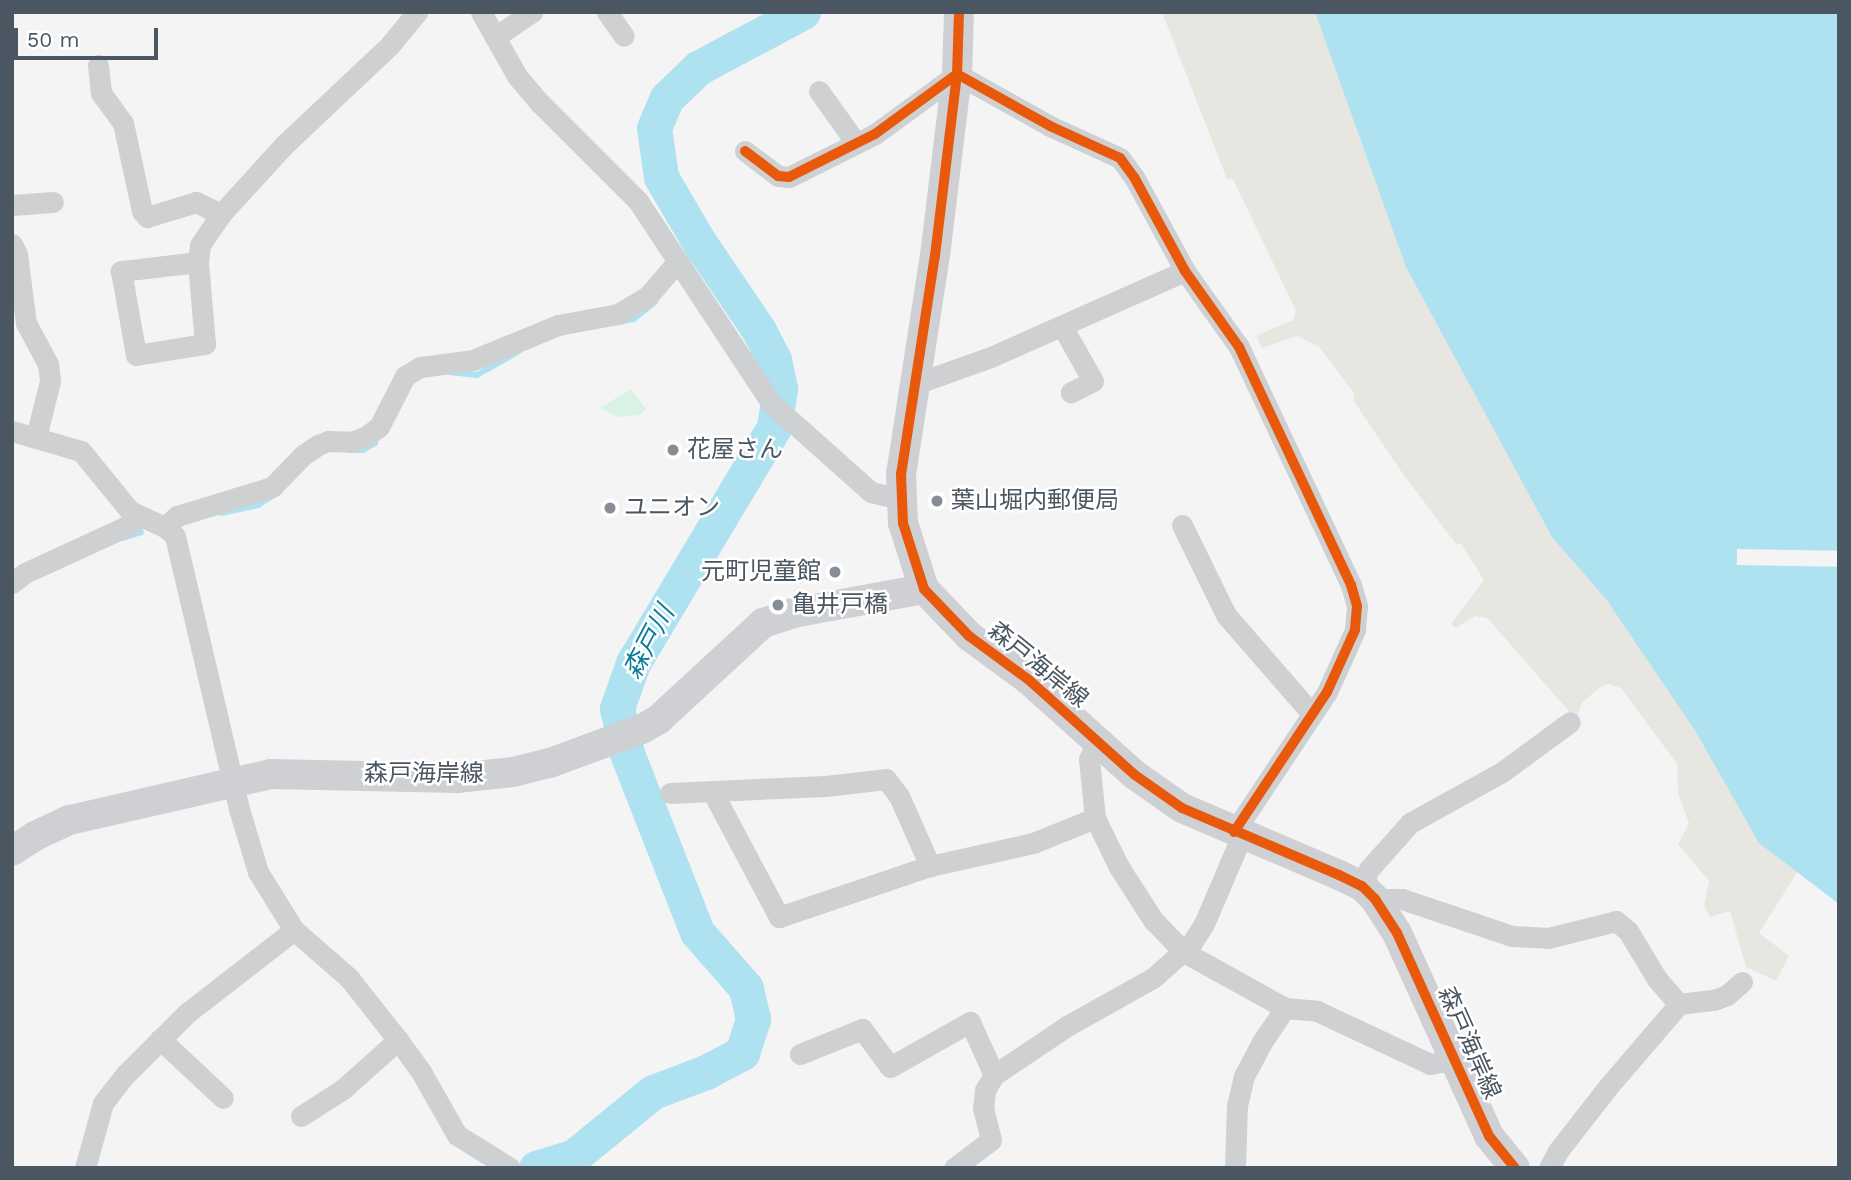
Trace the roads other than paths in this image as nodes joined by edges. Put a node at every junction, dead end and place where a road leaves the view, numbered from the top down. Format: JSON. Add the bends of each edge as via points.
{"nodes":[{"id":1,"x":481,"y":12,"type":"edge"},
{"id":2,"x":532,"y":12,"type":"edge"},
{"id":3,"x":607,"y":12,"type":"edge"},
{"id":4,"x":958,"y":12,"type":"edge"},
{"id":5,"x":415,"y":13,"type":"edge"},
{"id":6,"x":624,"y":36,"type":"dead end"},
{"id":7,"x":495,"y":37,"type":"junction"},
{"id":8,"x":98,"y":65,"type":"dead end"},
{"id":9,"x":957,"y":74,"type":"junction"},
{"id":10,"x":818,"y":92,"type":"dead end"},
{"id":11,"x":856,"y":143,"type":"junction"},
{"id":12,"x":745,"y":150,"type":"dead end"},
{"id":13,"x":53,"y":202,"type":"dead end"},
{"id":14,"x":12,"y":205,"type":"edge"},
{"id":15,"x":221,"y":214,"type":"junction"},
{"id":16,"x":12,"y":244,"type":"edge"},
{"id":17,"x":198,"y":262,"type":"junction"},
{"id":18,"x":681,"y":269,"type":"junction"},
{"id":19,"x":1185,"y":271,"type":"junction"},
{"id":20,"x":1062,"y":326,"type":"junction"},
{"id":21,"x":915,"y":384,"type":"junction"},
{"id":22,"x":1071,"y":392,"type":"dead end"},
{"id":23,"x":12,"y":431,"type":"edge"},
{"id":24,"x":36,"y":437,"type":"junction"},
{"id":25,"x":900,"y":499,"type":"junction"},
{"id":26,"x":140,"y":517,"type":"junction"},
{"id":27,"x":1182,"y":525,"type":"dead end"},
{"id":28,"x":165,"y":527,"type":"junction"},
{"id":29,"x":12,"y":583,"type":"edge"},
{"id":30,"x":924,"y":589,"type":"junction"},
{"id":31,"x":1312,"y":714,"type":"junction"},
{"id":32,"x":1570,"y":722,"type":"dead end"},
{"id":33,"x":1097,"y":742,"type":"junction"},
{"id":34,"x":232,"y":781,"type":"junction"},
{"id":35,"x":712,"y":792,"type":"junction"},
{"id":36,"x":670,"y":793,"type":"dead end"},
{"id":37,"x":1095,"y":818,"type":"junction"},
{"id":38,"x":1238,"y":834,"type":"junction"},
{"id":39,"x":20,"y":837,"type":"edge"},
{"id":40,"x":930,"y":866,"type":"junction"},
{"id":41,"x":1369,"y":892,"type":"junction"},
{"id":42,"x":294,"y":930,"type":"junction"},
{"id":43,"x":1184,"y":952,"type":"junction"},
{"id":44,"x":1742,"y":982,"type":"dead end"},
{"id":45,"x":1679,"y":1004,"type":"junction"},
{"id":46,"x":1285,"y":1008,"type":"junction"},
{"id":47,"x":160,"y":1039,"type":"junction"},
{"id":48,"x":398,"y":1040,"type":"junction"},
{"id":49,"x":800,"y":1054,"type":"dead end"},
{"id":50,"x":1453,"y":1059,"type":"junction"},
{"id":51,"x":994,"y":1075,"type":"junction"},
{"id":52,"x":223,"y":1098,"type":"dead end"},
{"id":53,"x":301,"y":1116,"type":"dead end"},
{"id":54,"x":85,"y":1168,"type":"edge"},
{"id":55,"x":510,"y":1168,"type":"edge"},
{"id":56,"x":954,"y":1168,"type":"edge"},
{"id":57,"x":1235,"y":1168,"type":"edge"},
{"id":58,"x":1515,"y":1168,"type":"edge"},
{"id":59,"x":1549,"y":1168,"type":"edge"}],
"edges":[{"from":1,"to":7,"type":"street"},
{"from":2,"to":7,"type":"street"},
{"from":3,"to":6,"type":"street"},
{"from":4,"to":9,"type":"main road","name":"森戸海岸線"},
{"from":5,"to":15,"type":"street","via":[[390,45],[282,146]]},
{"from":7,"to":18,"type":"street","via":[[517,76],[548,113],[638,201]]},
{"from":8,"to":15,"type":"street","via":[[102,93],[123,123],[142,211],[147,217],[196,202]]},
{"from":9,"to":11,"type":"street"},
{"from":9,"to":19,"type":"street","via":[[1050,126],[1120,158]]},
{"from":9,"to":21,"type":"main road","name":"森戸海岸線"},
{"from":10,"to":11,"type":"street"},
{"from":11,"to":12,"type":"street","via":[[789,177],[778,176]]},
{"from":13,"to":14,"type":"street"},
{"from":15,"to":17,"type":"street","via":[[200,245]]},
{"from":16,"to":24,"type":"street","via":[[26,323],[48,365],[50,381]]},
{"from":17,"to":17,"type":"street","via":[[121,271],[136,355],[205,344]]},
{"from":18,"to":25,"type":"street","via":[[772,404],[871,492]]},
{"from":18,"to":28,"type":"street","via":[[618,314],[558,325],[473,360],[420,367],[405,376],[379,427],[365,437],[318,445],[272,487],[177,516]]},
{"from":19,"to":20,"type":"street"},
{"from":19,"to":31,"type":"street","via":[[1239,347],[1351,585],[1357,606],[1355,630]]},
{"from":20,"to":21,"type":"street"},
{"from":20,"to":22,"type":"street","via":[[1093,382]]},
{"from":21,"to":25,"type":"main road","name":"森戸海岸線"},
{"from":23,"to":24,"type":"street"},
{"from":24,"to":26,"type":"street","via":[[81,451],[121,503]]},
{"from":25,"to":30,"type":"main road","name":"森戸海岸線","via":[[907,541]]},
{"from":26,"to":28,"type":"street"},
{"from":26,"to":29,"type":"street"},
{"from":27,"to":31,"type":"street","via":[[1226,615]]},
{"from":28,"to":34,"type":"street","via":[[179,542]]},
{"from":30,"to":33,"type":"main road","name":"森戸海岸線","via":[[969,636],[1029,680]]},
{"from":30,"to":34,"type":"main road","name":"森戸海岸線","via":[[762,623],[670,710],[642,729],[538,766],[457,778],[308,773]]},
{"from":31,"to":38,"type":"street"},
{"from":32,"to":41,"type":"street","via":[[1502,772],[1410,822],[1369,869]]},
{"from":33,"to":37,"type":"street","via":[[1089,759]]},
{"from":33,"to":38,"type":"main road","name":"森戸海岸線","via":[[1182,808]]},
{"from":34,"to":39,"type":"main road","name":"森戸海岸線","via":[[70,820]]},
{"from":34,"to":42,"type":"street","via":[[258,872]]},
{"from":35,"to":36,"type":"street"},
{"from":35,"to":40,"type":"street","via":[[886,779],[900,796]]},
{"from":35,"to":40,"type":"street","via":[[779,917]]},
{"from":37,"to":40,"type":"street","via":[[1033,843]]},
{"from":37,"to":43,"type":"street","via":[[1153,920]]},
{"from":38,"to":41,"type":"main road","name":"森戸海岸線"},
{"from":38,"to":43,"type":"street","via":[[1205,924]]},
{"from":41,"to":45,"type":"street","via":[[1512,936],[1548,938],[1616,921],[1628,931],[1657,979]]},
{"from":41,"to":50,"type":"main road","name":"森戸海岸線","via":[[1397,933]]},
{"from":42,"to":47,"type":"street"},
{"from":42,"to":48,"type":"street","via":[[349,978]]},
{"from":43,"to":46,"type":"street"},
{"from":43,"to":51,"type":"street","via":[[1145,983],[1067,1026]]},
{"from":44,"to":45,"type":"street","via":[[1714,1000]]},
{"from":45,"to":59,"type":"street","via":[[1607,1088]]},
{"from":46,"to":50,"type":"street","via":[[1317,1011],[1430,1064]]},
{"from":46,"to":57,"type":"street","via":[[1244,1076],[1237,1107]]},
{"from":47,"to":52,"type":"street"},
{"from":47,"to":54,"type":"street","via":[[103,1103]]},
{"from":48,"to":53,"type":"street","via":[[343,1089]]},
{"from":48,"to":55,"type":"street","via":[[457,1135]]},
{"from":49,"to":51,"type":"street","via":[[862,1029],[890,1066],[970,1022]]},
{"from":50,"to":58,"type":"main road","name":"森戸海岸線","via":[[1489,1136]]},
{"from":51,"to":56,"type":"street","via":[[985,1090],[983,1109],[991,1140]]}]}
